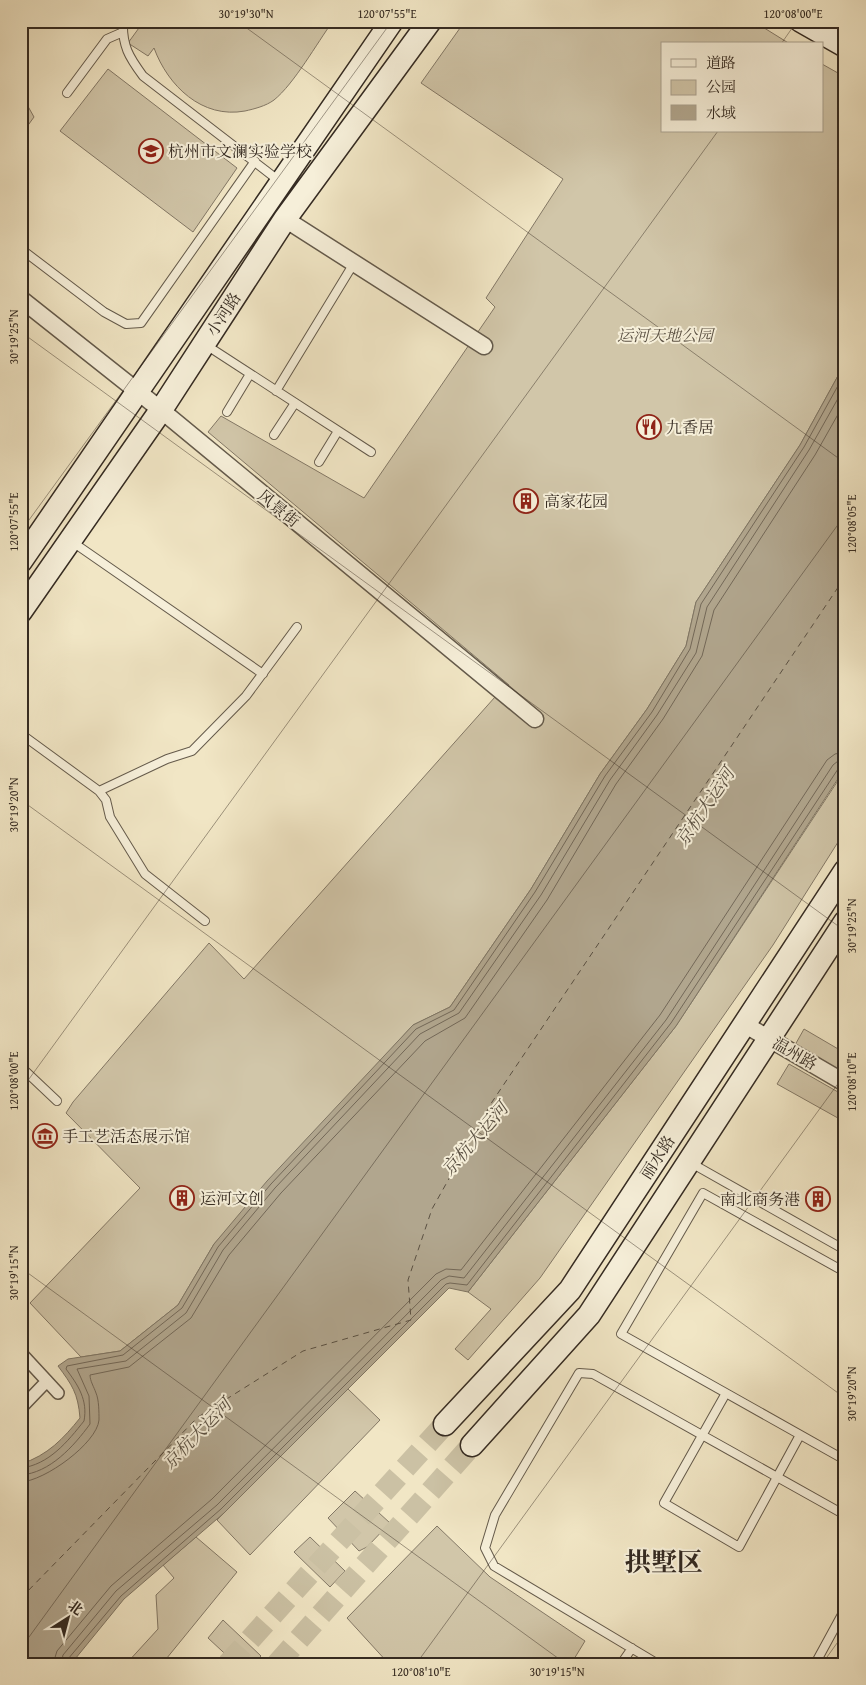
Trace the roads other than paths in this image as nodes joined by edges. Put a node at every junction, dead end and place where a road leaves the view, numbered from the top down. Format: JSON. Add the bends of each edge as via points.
{"nodes":[{"id":1,"x":123,"y":21,"type":"edge"},
{"id":2,"x":392,"y":21,"type":"edge"},
{"id":3,"x":430,"y":21,"type":"edge"},
{"id":4,"x":801,"y":21,"type":"edge"},
{"id":5,"x":123,"y":32,"type":"junction"},
{"id":6,"x":845,"y":46,"type":"edge"},
{"id":7,"x":67,"y":93,"type":"dead end"},
{"id":8,"x":255,"y":161,"type":"junction"},
{"id":9,"x":280,"y":182,"type":"junction"},
{"id":10,"x":285,"y":220,"type":"junction"},
{"id":11,"x":21,"y":248,"type":"edge"},
{"id":12,"x":354,"y":263,"type":"junction"},
{"id":13,"x":21,"y":299,"type":"edge"},
{"id":14,"x":204,"y":344,"type":"junction"},
{"id":15,"x":484,"y":346,"type":"dead end"},
{"id":16,"x":250,"y":374,"type":"junction"},
{"id":17,"x":276,"y":391,"type":"junction"},
{"id":18,"x":139,"y":393,"type":"junction"},
{"id":19,"x":295,"y":403,"type":"junction"},
{"id":20,"x":161,"y":410,"type":"junction"},
{"id":21,"x":227,"y":412,"type":"dead end"},
{"id":22,"x":338,"y":430,"type":"junction"},
{"id":23,"x":274,"y":435,"type":"dead end"},
{"id":24,"x":371,"y":452,"type":"dead end"},
{"id":25,"x":319,"y":462,"type":"dead end"},
{"id":26,"x":72,"y":541,"type":"junction"},
{"id":27,"x":21,"y":561,"type":"edge"},
{"id":28,"x":21,"y":611,"type":"edge"},
{"id":29,"x":296,"y":626,"type":"dead end"},
{"id":30,"x":263,"y":674,"type":"junction"},
{"id":31,"x":535,"y":719,"type":"dead end"},
{"id":32,"x":21,"y":734,"type":"edge"},
{"id":33,"x":99,"y":791,"type":"junction"},
{"id":34,"x":845,"y":871,"type":"edge"},
{"id":35,"x":205,"y":921,"type":"dead end"},
{"id":36,"x":845,"y":922,"type":"edge"},
{"id":37,"x":744,"y":1024,"type":"junction"},
{"id":38,"x":769,"y":1038,"type":"junction"},
{"id":39,"x":21,"y":1067,"type":"edge"},
{"id":40,"x":845,"y":1083,"type":"edge"},
{"id":41,"x":57,"y":1101,"type":"dead end"},
{"id":42,"x":689,"y":1162,"type":"junction"},
{"id":43,"x":845,"y":1250,"type":"edge"},
{"id":44,"x":845,"y":1272,"type":"edge"},
{"id":45,"x":21,"y":1353,"type":"edge"},
{"id":46,"x":47,"y":1381,"type":"junction"},
{"id":47,"x":58,"y":1393,"type":"dead end"},
{"id":48,"x":726,"y":1393,"type":"junction"},
{"id":49,"x":21,"y":1408,"type":"edge"},
{"id":50,"x":446,"y":1424,"type":"tunnel mouth"},
{"id":51,"x":701,"y":1435,"type":"junction"},
{"id":52,"x":800,"y":1435,"type":"junction"},
{"id":53,"x":472,"y":1445,"type":"tunnel mouth"},
{"id":54,"x":845,"y":1460,"type":"edge"},
{"id":55,"x":778,"y":1478,"type":"junction"},
{"id":56,"x":845,"y":1515,"type":"edge"},
{"id":57,"x":845,"y":1609,"type":"edge"},
{"id":58,"x":632,"y":1648,"type":"junction"},
{"id":59,"x":623,"y":1661,"type":"dead end"},
{"id":60,"x":658,"y":1664,"type":"edge"},
{"id":61,"x":815,"y":1664,"type":"edge"}],
"edges":[{"from":1,"to":5,"type":"lane"},
{"from":2,"to":9,"type":"main road","name":"小河路"},
{"from":3,"to":10,"type":"main road","name":"小河路"},
{"from":4,"to":6,"type":"main road"},
{"from":5,"to":7,"type":"lane","via":[[107,39]]},
{"from":5,"to":8,"type":"lane","via":[[122,39],[131,60],[144,76]]},
{"from":8,"to":9,"type":"lane"},
{"from":8,"to":11,"type":"lane","via":[[141,323],[126,324],[104,312]]},
{"from":9,"to":18,"type":"main road","name":"小河路"},
{"from":10,"to":12,"type":"street"},
{"from":10,"to":14,"type":"main road","name":"小河路"},
{"from":12,"to":15,"type":"street"},
{"from":12,"to":17,"type":"lane"},
{"from":13,"to":18,"type":"street","name":"风景街"},
{"from":14,"to":16,"type":"lane"},
{"from":14,"to":20,"type":"main road","name":"小河路"},
{"from":16,"to":17,"type":"lane"},
{"from":16,"to":21,"type":"lane"},
{"from":17,"to":19,"type":"lane"},
{"from":18,"to":20,"type":"street","name":"风景街"},
{"from":18,"to":27,"type":"main road","name":"小河路"},
{"from":19,"to":22,"type":"lane"},
{"from":19,"to":23,"type":"lane"},
{"from":20,"to":26,"type":"main road","name":"小河路"},
{"from":20,"to":31,"type":"street","name":"风景街"},
{"from":22,"to":24,"type":"lane"},
{"from":22,"to":25,"type":"lane"},
{"from":26,"to":28,"type":"main road","name":"小河路"},
{"from":26,"to":30,"type":"lane"},
{"from":29,"to":30,"type":"lane"},
{"from":30,"to":33,"type":"lane","via":[[246,696],[192,750]]},
{"from":32,"to":33,"type":"lane"},
{"from":33,"to":35,"type":"lane","via":[[106,800],[110,817],[145,874]]},
{"from":34,"to":37,"type":"main road","name":"丽水路"},
{"from":36,"to":38,"type":"main road","name":"丽水路"},
{"from":37,"to":38,"type":"street","name":"温州路"},
{"from":37,"to":50,"type":"main road","name":"丽水路","via":[[570,1290]]},
{"from":38,"to":40,"type":"street","name":"温州路"},
{"from":38,"to":42,"type":"main road","name":"丽水路"},
{"from":39,"to":41,"type":"lane"},
{"from":42,"to":43,"type":"lane"},
{"from":42,"to":53,"type":"main road","name":"丽水路","via":[[589,1315]]},
{"from":44,"to":48,"type":"lane","via":[[703,1193],[622,1334]]},
{"from":45,"to":46,"type":"street"},
{"from":46,"to":47,"type":"street"},
{"from":46,"to":49,"type":"street"},
{"from":48,"to":51,"type":"lane"},
{"from":48,"to":52,"type":"lane"},
{"from":51,"to":55,"type":"lane"},
{"from":51,"to":55,"type":"lane","via":[[664,1503],[739,1547]]},
{"from":51,"to":58,"type":"lane","via":[[593,1374],[578,1373],[495,1515],[485,1548],[494,1566]]},
{"from":52,"to":54,"type":"lane"},
{"from":52,"to":55,"type":"lane"},
{"from":55,"to":56,"type":"lane"},
{"from":57,"to":61,"type":"lane"},
{"from":58,"to":59,"type":"lane"},
{"from":58,"to":60,"type":"lane"}]}
